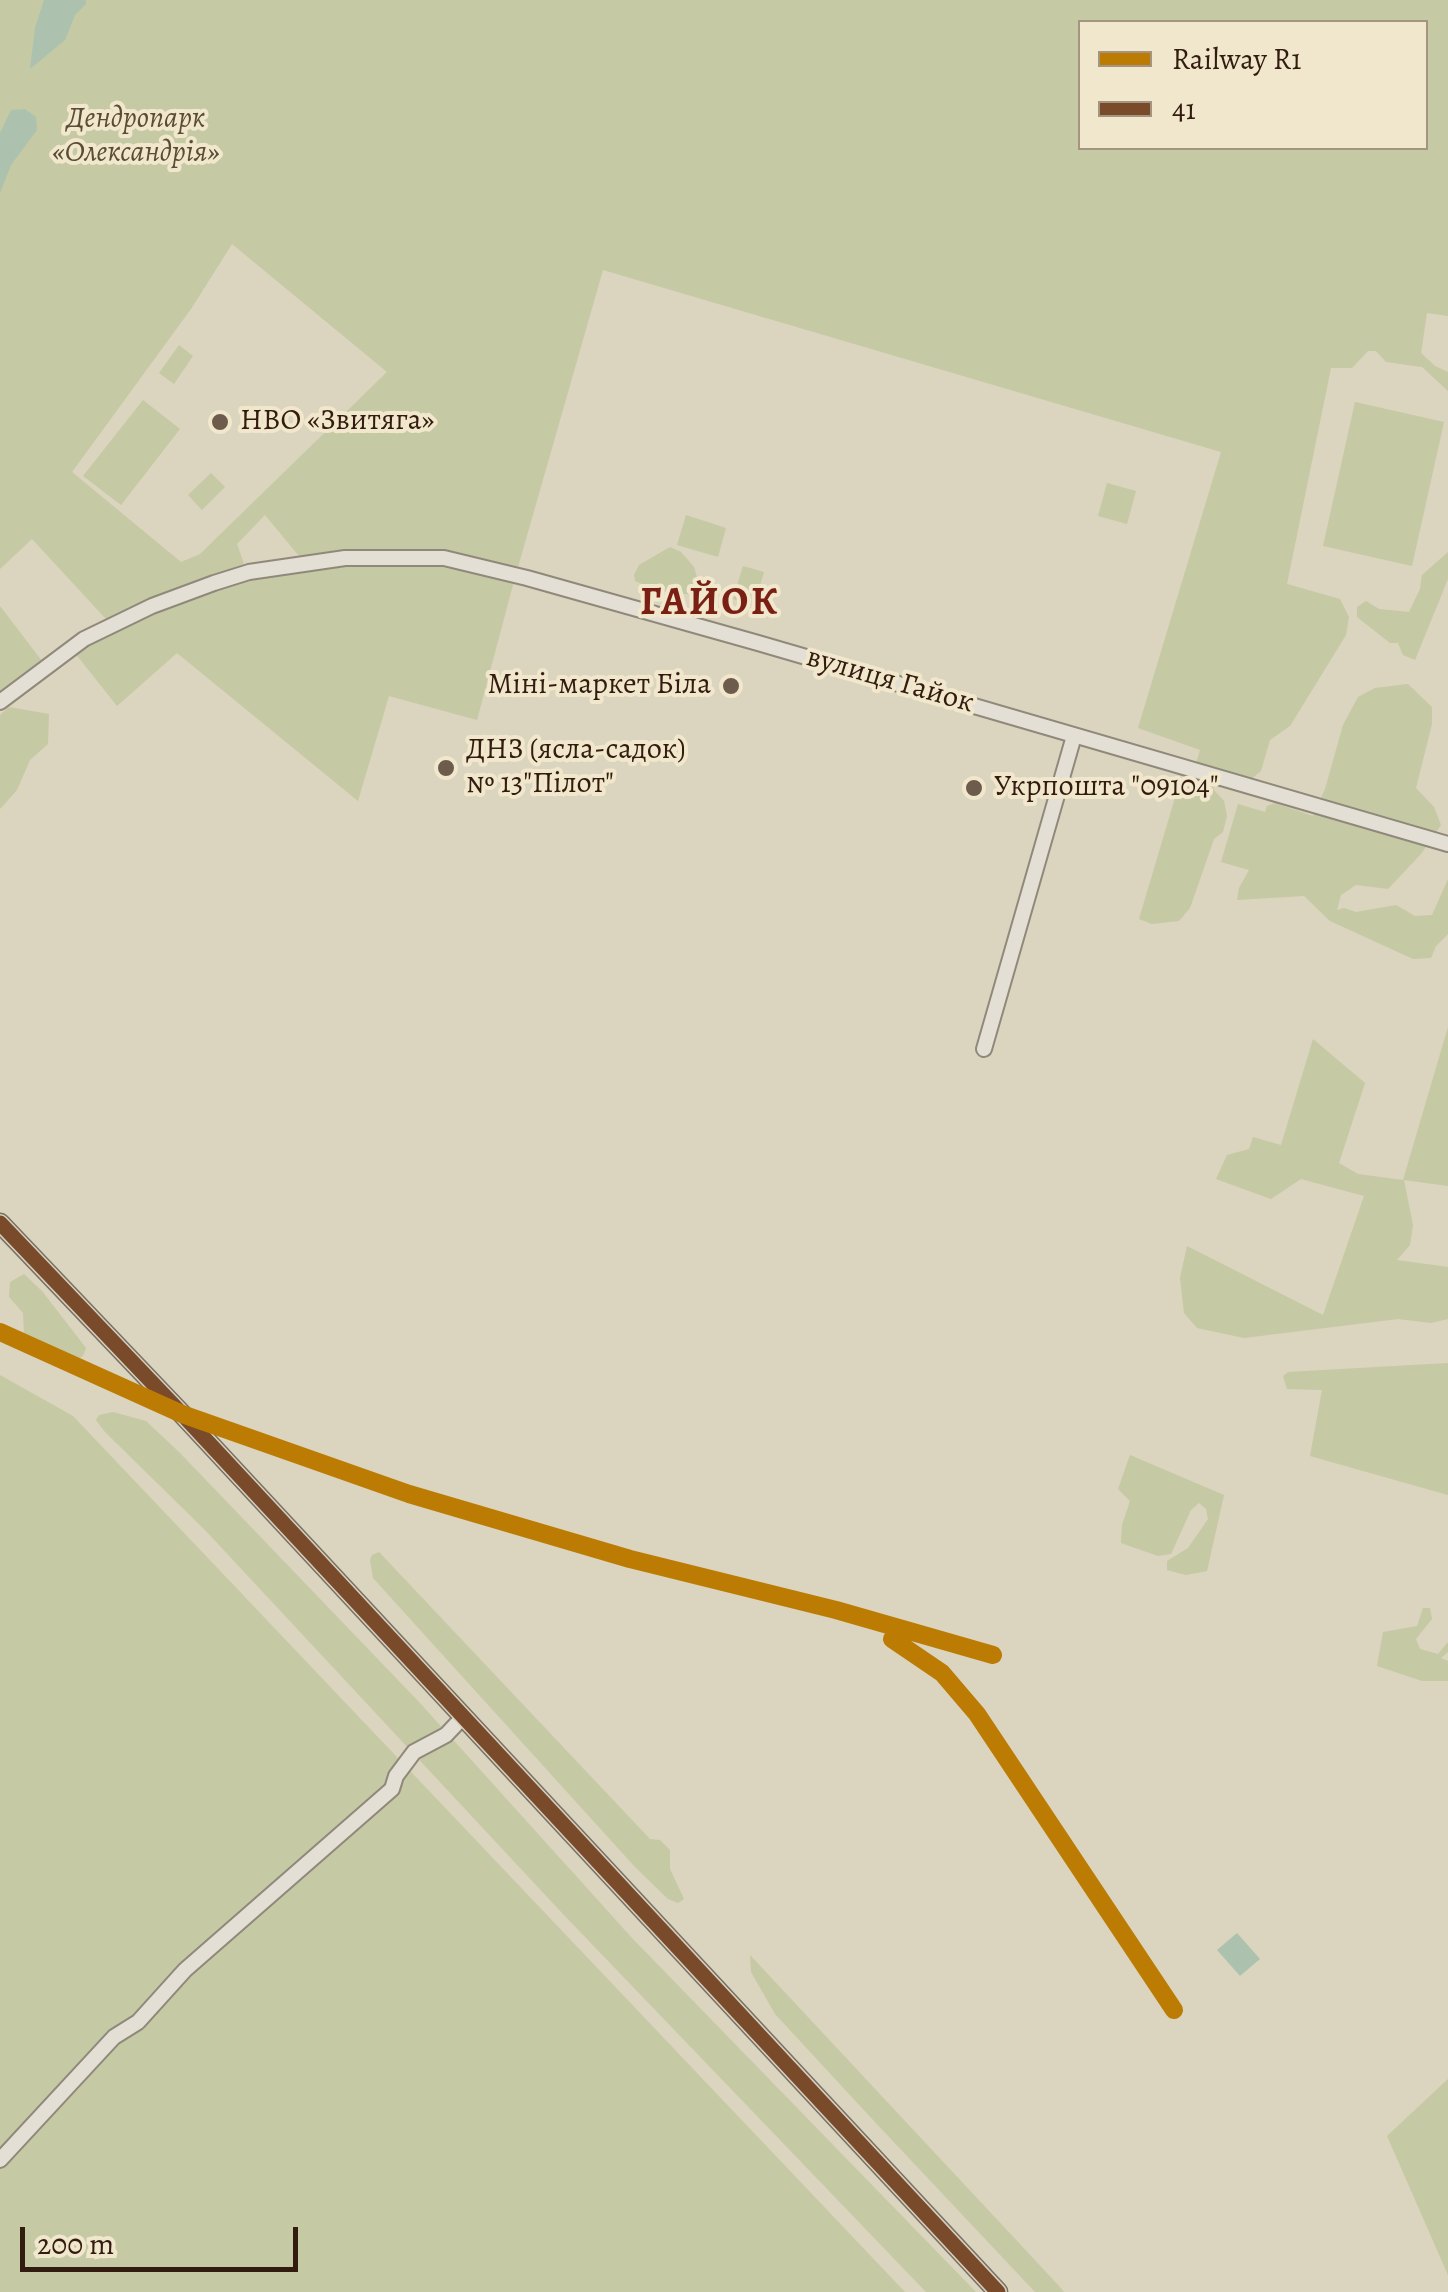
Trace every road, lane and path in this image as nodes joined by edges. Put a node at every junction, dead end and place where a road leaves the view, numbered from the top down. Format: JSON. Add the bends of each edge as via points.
{"nodes":[{"id":1,"x":0,"y":702,"type":"edge"},
{"id":2,"x":1074,"y":736,"type":"junction"},
{"id":3,"x":1448,"y":844,"type":"edge"},
{"id":4,"x":984,"y":1048,"type":"dead end"},
{"id":5,"x":0,"y":1223,"type":"edge"},
{"id":6,"x":463,"y":1717,"type":"junction"},
{"id":7,"x":0,"y":2160,"type":"edge"},
{"id":8,"x":998,"y":2292,"type":"edge"}],
"edges":[{"from":1,"to":2,"type":"street","name":"вулиця Гайок","via":[[84,639],[214,583],[345,558],[444,558]]},
{"from":2,"to":3,"type":"street","name":"вулиця Гайок"},
{"from":2,"to":4,"type":"street"},
{"from":5,"to":6,"type":"main road"},
{"from":6,"to":7,"type":"street","via":[[414,1752],[392,1789],[184,1970]]},
{"from":6,"to":8,"type":"main road"}]}
